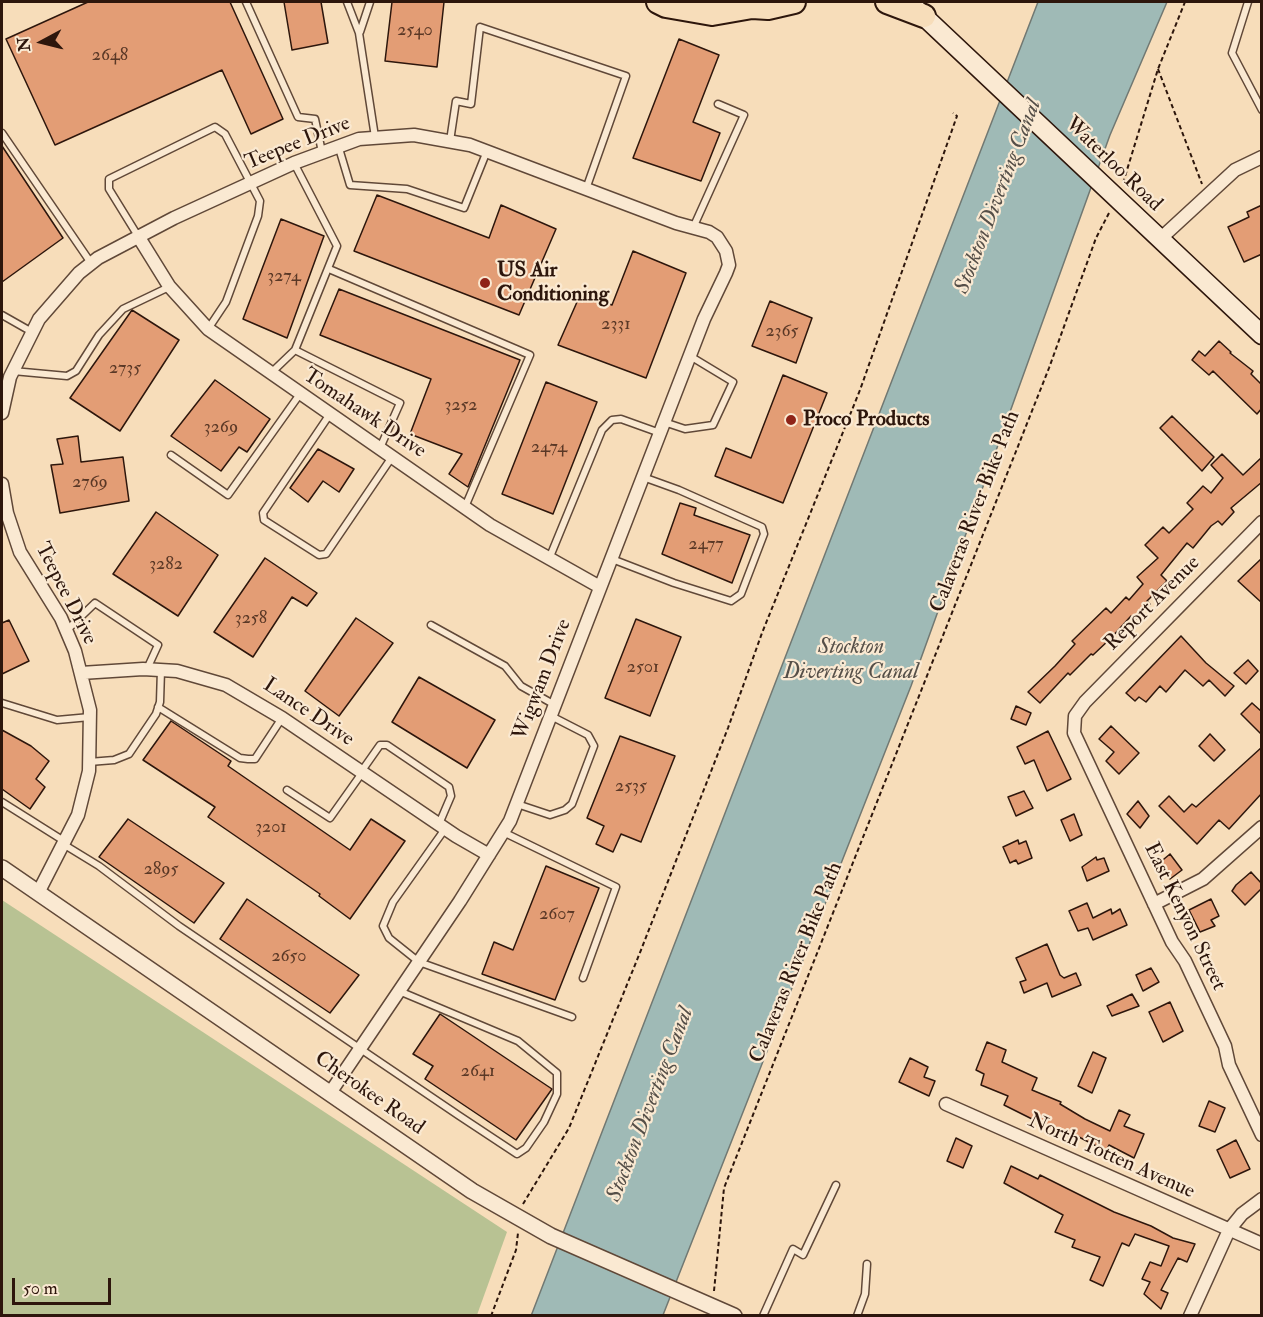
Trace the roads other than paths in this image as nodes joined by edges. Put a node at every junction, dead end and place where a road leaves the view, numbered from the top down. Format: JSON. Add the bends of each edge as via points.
{"nodes":[{"id":1,"x":246,"y":2,"type":"edge"},
{"id":2,"x":347,"y":2,"type":"edge"},
{"id":3,"x":370,"y":2,"type":"edge"},
{"id":4,"x":658,"y":2,"type":"edge"},
{"id":5,"x":794,"y":2,"type":"edge"},
{"id":6,"x":887,"y":2,"type":"edge"},
{"id":7,"x":1248,"y":2,"type":"edge"},
{"id":8,"x":756,"y":4,"type":"edge"},
{"id":9,"x":916,"y":6,"type":"edge"},
{"id":10,"x":359,"y":33,"type":"junction"},
{"id":11,"x":718,"y":104,"type":"dead end"},
{"id":12,"x":1262,"y":110,"type":"edge"},
{"id":13,"x":2,"y":133,"type":"edge"},
{"id":14,"x":375,"y":136,"type":"junction"},
{"id":15,"x":450,"y":141,"type":"junction"},
{"id":16,"x":338,"y":145,"type":"junction"},
{"id":17,"x":486,"y":151,"type":"junction"},
{"id":18,"x":322,"y":152,"type":"junction"},
{"id":19,"x":1262,"y":157,"type":"edge"},
{"id":20,"x":294,"y":163,"type":"junction"},
{"id":21,"x":249,"y":184,"type":"junction"},
{"id":22,"x":586,"y":189,"type":"junction"},
{"id":23,"x":693,"y":228,"type":"junction"},
{"id":24,"x":138,"y":236,"type":"junction"},
{"id":25,"x":1159,"y":240,"type":"junction"},
{"id":26,"x":726,"y":251,"type":"joint"},
{"id":27,"x":91,"y":263,"type":"junction"},
{"id":28,"x":328,"y":269,"type":"junction"},
{"id":29,"x":169,"y":286,"type":"junction"},
{"id":30,"x":2,"y":315,"type":"edge"},
{"id":31,"x":208,"y":329,"type":"junction"},
{"id":32,"x":32,"y":332,"type":"junction"},
{"id":33,"x":1262,"y":335,"type":"edge"},
{"id":34,"x":295,"y":350,"type":"junction"},
{"id":35,"x":690,"y":355,"type":"junction"},
{"id":36,"x":13,"y":371,"type":"junction"},
{"id":37,"x":270,"y":373,"type":"junction"},
{"id":38,"x":300,"y":394,"type":"junction"},
{"id":39,"x":2,"y":413,"type":"edge"},
{"id":40,"x":330,"y":414,"type":"junction"},
{"id":41,"x":662,"y":428,"type":"junction"},
{"id":42,"x":380,"y":449,"type":"junction"},
{"id":43,"x":171,"y":455,"type":"dead end"},
{"id":44,"x":392,"y":457,"type":"junction"},
{"id":45,"x":643,"y":477,"type":"junction"},
{"id":46,"x":2,"y":484,"type":"edge"},
{"id":47,"x":465,"y":507,"type":"junction"},
{"id":48,"x":1262,"y":522,"type":"edge"},
{"id":49,"x":548,"y":559,"type":"junction"},
{"id":50,"x":611,"y":559,"type":"junction"},
{"id":51,"x":600,"y":587,"type":"junction"},
{"id":52,"x":431,"y":625,"type":"dead end"},
{"id":53,"x":67,"y":630,"type":"junction"},
{"id":54,"x":147,"y":669,"type":"junction"},
{"id":55,"x":161,"y":670,"type":"junction"},
{"id":56,"x":81,"y":673,"type":"junction"},
{"id":57,"x":2,"y":703,"type":"edge"},
{"id":58,"x":158,"y":707,"type":"junction"},
{"id":59,"x":553,"y":710,"type":"junction"},
{"id":60,"x":1075,"y":716,"type":"joint"},
{"id":61,"x":90,"y":717,"type":"junction"},
{"id":62,"x":282,"y":718,"type":"junction"},
{"id":63,"x":89,"y":762,"type":"junction"},
{"id":64,"x":362,"y":772,"type":"junction"},
{"id":65,"x":287,"y":790,"type":"dead end"},
{"id":66,"x":2,"y":802,"type":"edge"},
{"id":67,"x":517,"y":804,"type":"junction"},
{"id":68,"x":441,"y":827,"type":"junction"},
{"id":69,"x":1262,"y":827,"type":"edge"},
{"id":70,"x":503,"y":832,"type":"junction"},
{"id":71,"x":64,"y":843,"type":"junction"},
{"id":72,"x":489,"y":855,"type":"junction"},
{"id":73,"x":2,"y":868,"type":"edge"},
{"id":74,"x":39,"y":891,"type":"junction"},
{"id":75,"x":1154,"y":904,"type":"junction"},
{"id":76,"x":419,"y":962,"type":"junction"},
{"id":77,"x":583,"y":978,"type":"dead end"},
{"id":78,"x":399,"y":991,"type":"junction"},
{"id":79,"x":572,"y":1017,"type":"dead end"},
{"id":80,"x":360,"y":1049,"type":"junction"},
{"id":81,"x":330,"y":1093,"type":"junction"},
{"id":82,"x":946,"y":1104,"type":"dead end"},
{"id":83,"x":1262,"y":1135,"type":"edge"},
{"id":84,"x":836,"y":1185,"type":"dead end"},
{"id":85,"x":1262,"y":1199,"type":"edge"},
{"id":86,"x":1229,"y":1230,"type":"junction"},
{"id":87,"x":1262,"y":1244,"type":"edge"},
{"id":88,"x":867,"y":1263,"type":"dead end"},
{"id":89,"x":734,"y":1316,"type":"edge"},
{"id":90,"x":763,"y":1316,"type":"edge"},
{"id":91,"x":857,"y":1316,"type":"edge"},
{"id":92,"x":1190,"y":1316,"type":"edge"}],
"edges":[{"from":1,"to":18,"type":"lane","via":[[298,117],[315,119]]},
{"from":2,"to":10,"type":"lane"},
{"from":3,"to":10,"type":"lane"},
{"from":4,"to":8,"type":"highway","via":[[712,14]]},
{"from":5,"to":8,"type":"highway","via":[[768,8]]},
{"from":6,"to":9,"type":"highway"},
{"from":7,"to":12,"type":"lane","via":[[1232,53]]},
{"from":9,"to":25,"type":"main road","name":"Waterloo Road"},
{"from":10,"to":14,"type":"lane"},
{"from":11,"to":23,"type":"lane","via":[[744,115]]},
{"from":13,"to":27,"type":"lane"},
{"from":14,"to":15,"type":"street","name":"Teepee Drive","via":[[414,135]]},
{"from":14,"to":16,"type":"street","name":"Teepee Drive"},
{"from":15,"to":17,"type":"street","name":"Teepee Drive"},
{"from":15,"to":22,"type":"lane","via":[[456,101],[471,104],[480,27],[626,76]]},
{"from":16,"to":17,"type":"lane","via":[[350,185],[407,189],[464,208]]},
{"from":16,"to":18,"type":"street","name":"Teepee Drive"},
{"from":17,"to":22,"type":"street","name":"Teepee Drive"},
{"from":18,"to":20,"type":"street","name":"Teepee Drive"},
{"from":19,"to":25,"type":"street","via":[[1235,170]]},
{"from":20,"to":21,"type":"street","name":"Teepee Drive"},
{"from":20,"to":28,"type":"lane","via":[[337,246]]},
{"from":21,"to":24,"type":"street","name":"Teepee Drive"},
{"from":21,"to":24,"type":"lane","via":[[225,134],[215,127],[109,179],[109,189]]},
{"from":21,"to":31,"type":"lane","via":[[260,201],[258,216],[226,302]]},
{"from":22,"to":23,"type":"street","name":"Teepee Drive"},
{"from":23,"to":26,"type":"street","name":"Teepee Drive","via":[[717,237]]},
{"from":24,"to":27,"type":"street","name":"Teepee Drive"},
{"from":24,"to":29,"type":"street","name":"Tomahawk Drive"},
{"from":25,"to":33,"type":"main road","name":"Waterloo Road"},
{"from":26,"to":35,"type":"street","name":"Wigwam Drive","via":[[729,265]]},
{"from":27,"to":32,"type":"street","name":"Teepee Drive","via":[[60,294]]},
{"from":28,"to":34,"type":"lane"},
{"from":28,"to":47,"type":"lane","via":[[530,355]]},
{"from":29,"to":31,"type":"street","name":"Tomahawk Drive"},
{"from":29,"to":36,"type":"lane","via":[[123,309],[99,335],[76,371],[67,376]]},
{"from":30,"to":32,"type":"lane"},
{"from":31,"to":37,"type":"street","name":"Tomahawk Drive"},
{"from":32,"to":36,"type":"street","name":"Teepee Drive"},
{"from":34,"to":37,"type":"lane"},
{"from":34,"to":42,"type":"lane","via":[[400,403]]},
{"from":35,"to":41,"type":"street","name":"Wigwam Drive"},
{"from":35,"to":41,"type":"lane","via":[[734,382],[713,425]]},
{"from":36,"to":39,"type":"street","name":"Teepee Drive"},
{"from":37,"to":38,"type":"street","name":"Tomahawk Drive"},
{"from":38,"to":40,"type":"street","name":"Tomahawk Drive"},
{"from":38,"to":43,"type":"lane","via":[[228,495]]},
{"from":40,"to":42,"type":"street","name":"Tomahawk Drive"},
{"from":40,"to":44,"type":"lane","via":[[263,513],[264,520],[319,555],[326,554]]},
{"from":41,"to":45,"type":"street","name":"Wigwam Drive"},
{"from":41,"to":49,"type":"lane","via":[[621,419],[612,420],[602,430]]},
{"from":42,"to":44,"type":"street","name":"Tomahawk Drive"},
{"from":44,"to":47,"type":"street","name":"Tomahawk Drive"},
{"from":45,"to":50,"type":"street","name":"Wigwam Drive"},
{"from":45,"to":50,"type":"lane","via":[[762,527],[764,534],[741,594],[731,601]]},
{"from":46,"to":53,"type":"street","name":"Teepee Drive","via":[[20,552]]},
{"from":47,"to":49,"type":"street","name":"Tomahawk Drive"},
{"from":48,"to":60,"type":"street","name":"Report Avenue","via":[[1084,702]]},
{"from":49,"to":51,"type":"street","name":"Tomahawk Drive"},
{"from":50,"to":51,"type":"street","name":"Wigwam Drive"},
{"from":51,"to":59,"type":"street","name":"Wigwam Drive"},
{"from":52,"to":59,"type":"lane","via":[[505,666],[521,686]]},
{"from":53,"to":54,"type":"lane","via":[[95,603],[158,645]]},
{"from":53,"to":56,"type":"street","name":"Teepee Drive"},
{"from":54,"to":55,"type":"street","name":"Lance Drive"},
{"from":54,"to":56,"type":"street","name":"Lance Drive"},
{"from":55,"to":58,"type":"lane"},
{"from":55,"to":62,"type":"street","name":"Lance Drive","via":[[226,685]]},
{"from":56,"to":61,"type":"street","name":"Teepee Drive"},
{"from":57,"to":61,"type":"lane","via":[[57,720]]},
{"from":58,"to":62,"type":"lane","via":[[240,758],[248,759],[255,759]]},
{"from":58,"to":63,"type":"lane","via":[[129,753],[114,760]]},
{"from":59,"to":67,"type":"street","name":"Wigwam Drive"},
{"from":59,"to":67,"type":"lane","via":[[588,735],[594,746],[572,804],[550,815]]},
{"from":60,"to":75,"type":"street","name":"East Kenyon Street","via":[[1077,742]]},
{"from":61,"to":63,"type":"street","name":"Teepee Drive"},
{"from":62,"to":64,"type":"street","name":"Lance Drive"},
{"from":63,"to":71,"type":"street","name":"Teepee Drive","via":[[78,815]]},
{"from":64,"to":65,"type":"lane","via":[[330,818]]},
{"from":64,"to":68,"type":"street","name":"Lance Drive"},
{"from":64,"to":68,"type":"lane","via":[[380,745],[387,745],[449,787],[451,796]]},
{"from":66,"to":71,"type":"lane"},
{"from":67,"to":70,"type":"street","name":"Wigwam Drive"},
{"from":68,"to":72,"type":"street","name":"Lance Drive"},
{"from":68,"to":76,"type":"lane","via":[[393,902],[383,926],[389,938]]},
{"from":69,"to":75,"type":"street","via":[[1203,879]]},
{"from":70,"to":72,"type":"street","name":"Wigwam Drive"},
{"from":70,"to":77,"type":"lane","via":[[616,887]]},
{"from":71,"to":74,"type":"street","name":"Teepee Drive"},
{"from":71,"to":80,"type":"lane"},
{"from":72,"to":76,"type":"street","name":"Wigwam Drive"},
{"from":73,"to":74,"type":"street","name":"Cherokee Road"},
{"from":74,"to":81,"type":"street","name":"Cherokee Road"},
{"from":75,"to":83,"type":"street","name":"East Kenyon Street","via":[[1215,1025]]},
{"from":76,"to":78,"type":"street","name":"Wigwam Drive"},
{"from":76,"to":79,"type":"lane"},
{"from":78,"to":80,"type":"street","name":"Wigwam Drive"},
{"from":78,"to":80,"type":"lane","via":[[518,1041],[557,1073],[557,1094],[544,1122],[526,1148],[517,1154]]},
{"from":80,"to":81,"type":"street","name":"Wigwam Drive"},
{"from":81,"to":89,"type":"street","name":"Cherokee Road","via":[[514,1216]]},
{"from":82,"to":86,"type":"street","name":"North Totten Avenue"},
{"from":84,"to":90,"type":"lane","via":[[803,1255],[793,1249]]},
{"from":85,"to":86,"type":"street"},
{"from":86,"to":87,"type":"street","name":"North Totten Avenue"},
{"from":86,"to":92,"type":"street"},
{"from":88,"to":91,"type":"lane","via":[[865,1294]]}]}
